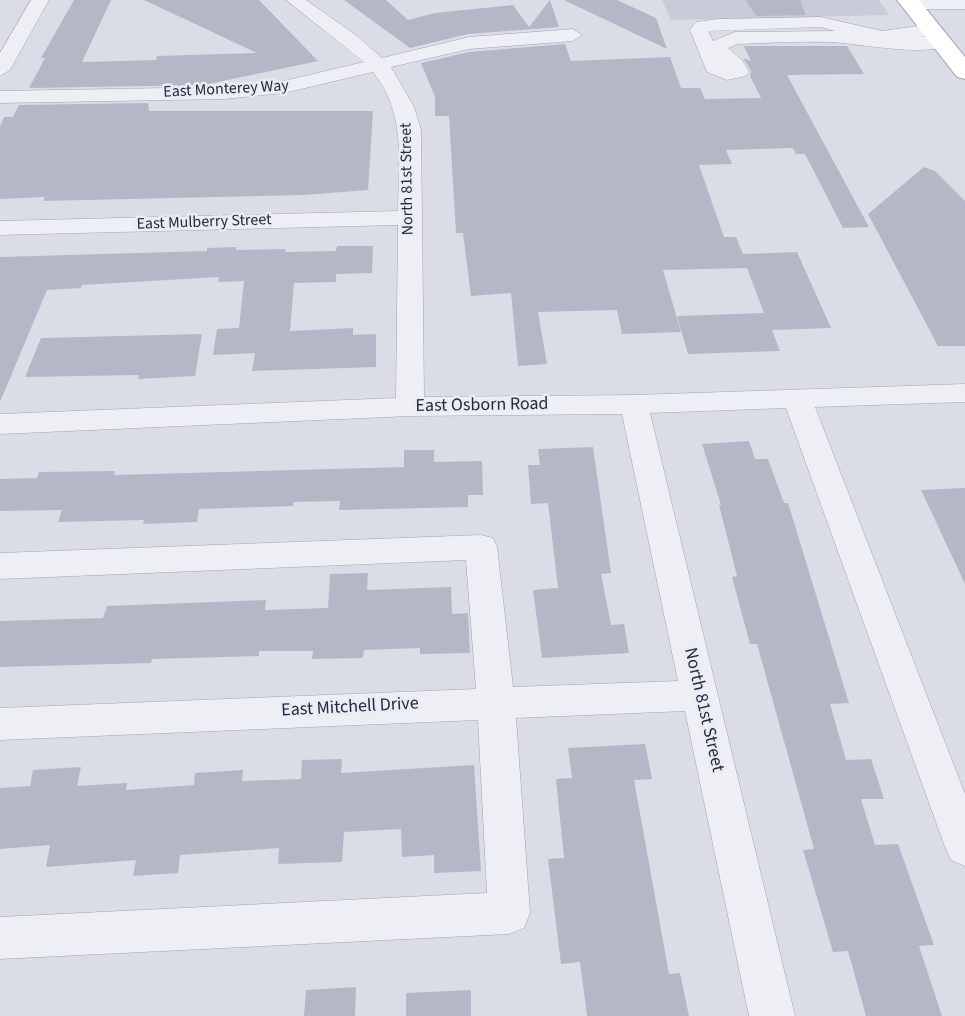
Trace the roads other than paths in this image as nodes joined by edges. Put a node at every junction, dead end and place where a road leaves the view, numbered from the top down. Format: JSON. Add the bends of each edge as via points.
{"nodes":[{"id":1,"x":40,"y":0,"type":"edge"},
{"id":2,"x":295,"y":0,"type":"edge"},
{"id":3,"x":910,"y":2,"type":"edge"},
{"id":4,"x":965,"y":4,"type":"edge"},
{"id":5,"x":573,"y":35,"type":"dead end"},
{"id":6,"x":937,"y":36,"type":"junction"},
{"id":7,"x":872,"y":43,"type":"junction"},
{"id":8,"x":798,"y":56,"type":"dead end"},
{"id":9,"x":727,"y":57,"type":"junction"},
{"id":10,"x":759,"y":57,"type":"dead end"},
{"id":11,"x":381,"y":65,"type":"junction"},
{"id":12,"x":0,"y":70,"type":"edge"},
{"id":13,"x":965,"y":72,"type":"edge"},
{"id":14,"x":0,"y":97,"type":"edge"},
{"id":15,"x":409,"y":218,"type":"junction"},
{"id":16,"x":0,"y":229,"type":"edge"},
{"id":17,"x":965,"y":393,"type":"edge"},
{"id":18,"x":797,"y":398,"type":"junction"},
{"id":19,"x":634,"y":404,"type":"junction"},
{"id":20,"x":410,"y":407,"type":"junction"},
{"id":21,"x":0,"y":424,"type":"edge"},
{"id":22,"x":0,"y":566,"type":"edge"},
{"id":23,"x":699,"y":695,"type":"junction"},
{"id":24,"x":496,"y":702,"type":"junction"},
{"id":25,"x":0,"y":724,"type":"edge"},
{"id":26,"x":965,"y":847,"type":"edge"},
{"id":27,"x":0,"y":938,"type":"edge"},
{"id":28,"x":772,"y":1016,"type":"edge"}],
"edges":[{"from":1,"to":12,"type":"street"},
{"from":2,"to":11,"type":"street","name":"North 81st Street"},
{"from":3,"to":4,"type":"street"},
{"from":3,"to":6,"type":"main road"},
{"from":5,"to":11,"type":"street","name":"East Monterey Way","via":[[470,43]]},
{"from":6,"to":7,"type":"street"},
{"from":6,"to":9,"type":"street","via":[[882,37],[821,22],[702,26],[699,30],[714,68],[727,74],[739,72],[735,61]]},
{"from":6,"to":13,"type":"main road"},
{"from":7,"to":8,"type":"street","via":[[864,54]]},
{"from":7,"to":9,"type":"street","via":[[832,36],[735,38],[718,48]]},
{"from":9,"to":10,"type":"street"},
{"from":11,"to":14,"type":"street","name":"East Monterey Way","via":[[312,83],[250,91]]},
{"from":11,"to":15,"type":"street","name":"North 81st Street","via":[[407,113]]},
{"from":15,"to":16,"type":"street","name":"East Mulberry Street"},
{"from":15,"to":20,"type":"street","name":"North 81st Street"},
{"from":17,"to":18,"type":"street","name":"East Osborn Road"},
{"from":18,"to":19,"type":"street","name":"East Osborn Road"},
{"from":18,"to":26,"type":"street"},
{"from":19,"to":20,"type":"street","name":"East Osborn Road"},
{"from":19,"to":23,"type":"street","name":"North 81st Street"},
{"from":20,"to":21,"type":"street","name":"East Osborn Road"},
{"from":22,"to":24,"type":"street","via":[[481,547]]},
{"from":23,"to":24,"type":"street","name":"East Mitchell Drive"},
{"from":23,"to":28,"type":"street","name":"North 81st Street"},
{"from":24,"to":25,"type":"street","name":"East Mitchell Drive"},
{"from":24,"to":27,"type":"street","via":[[509,913]]}]}
